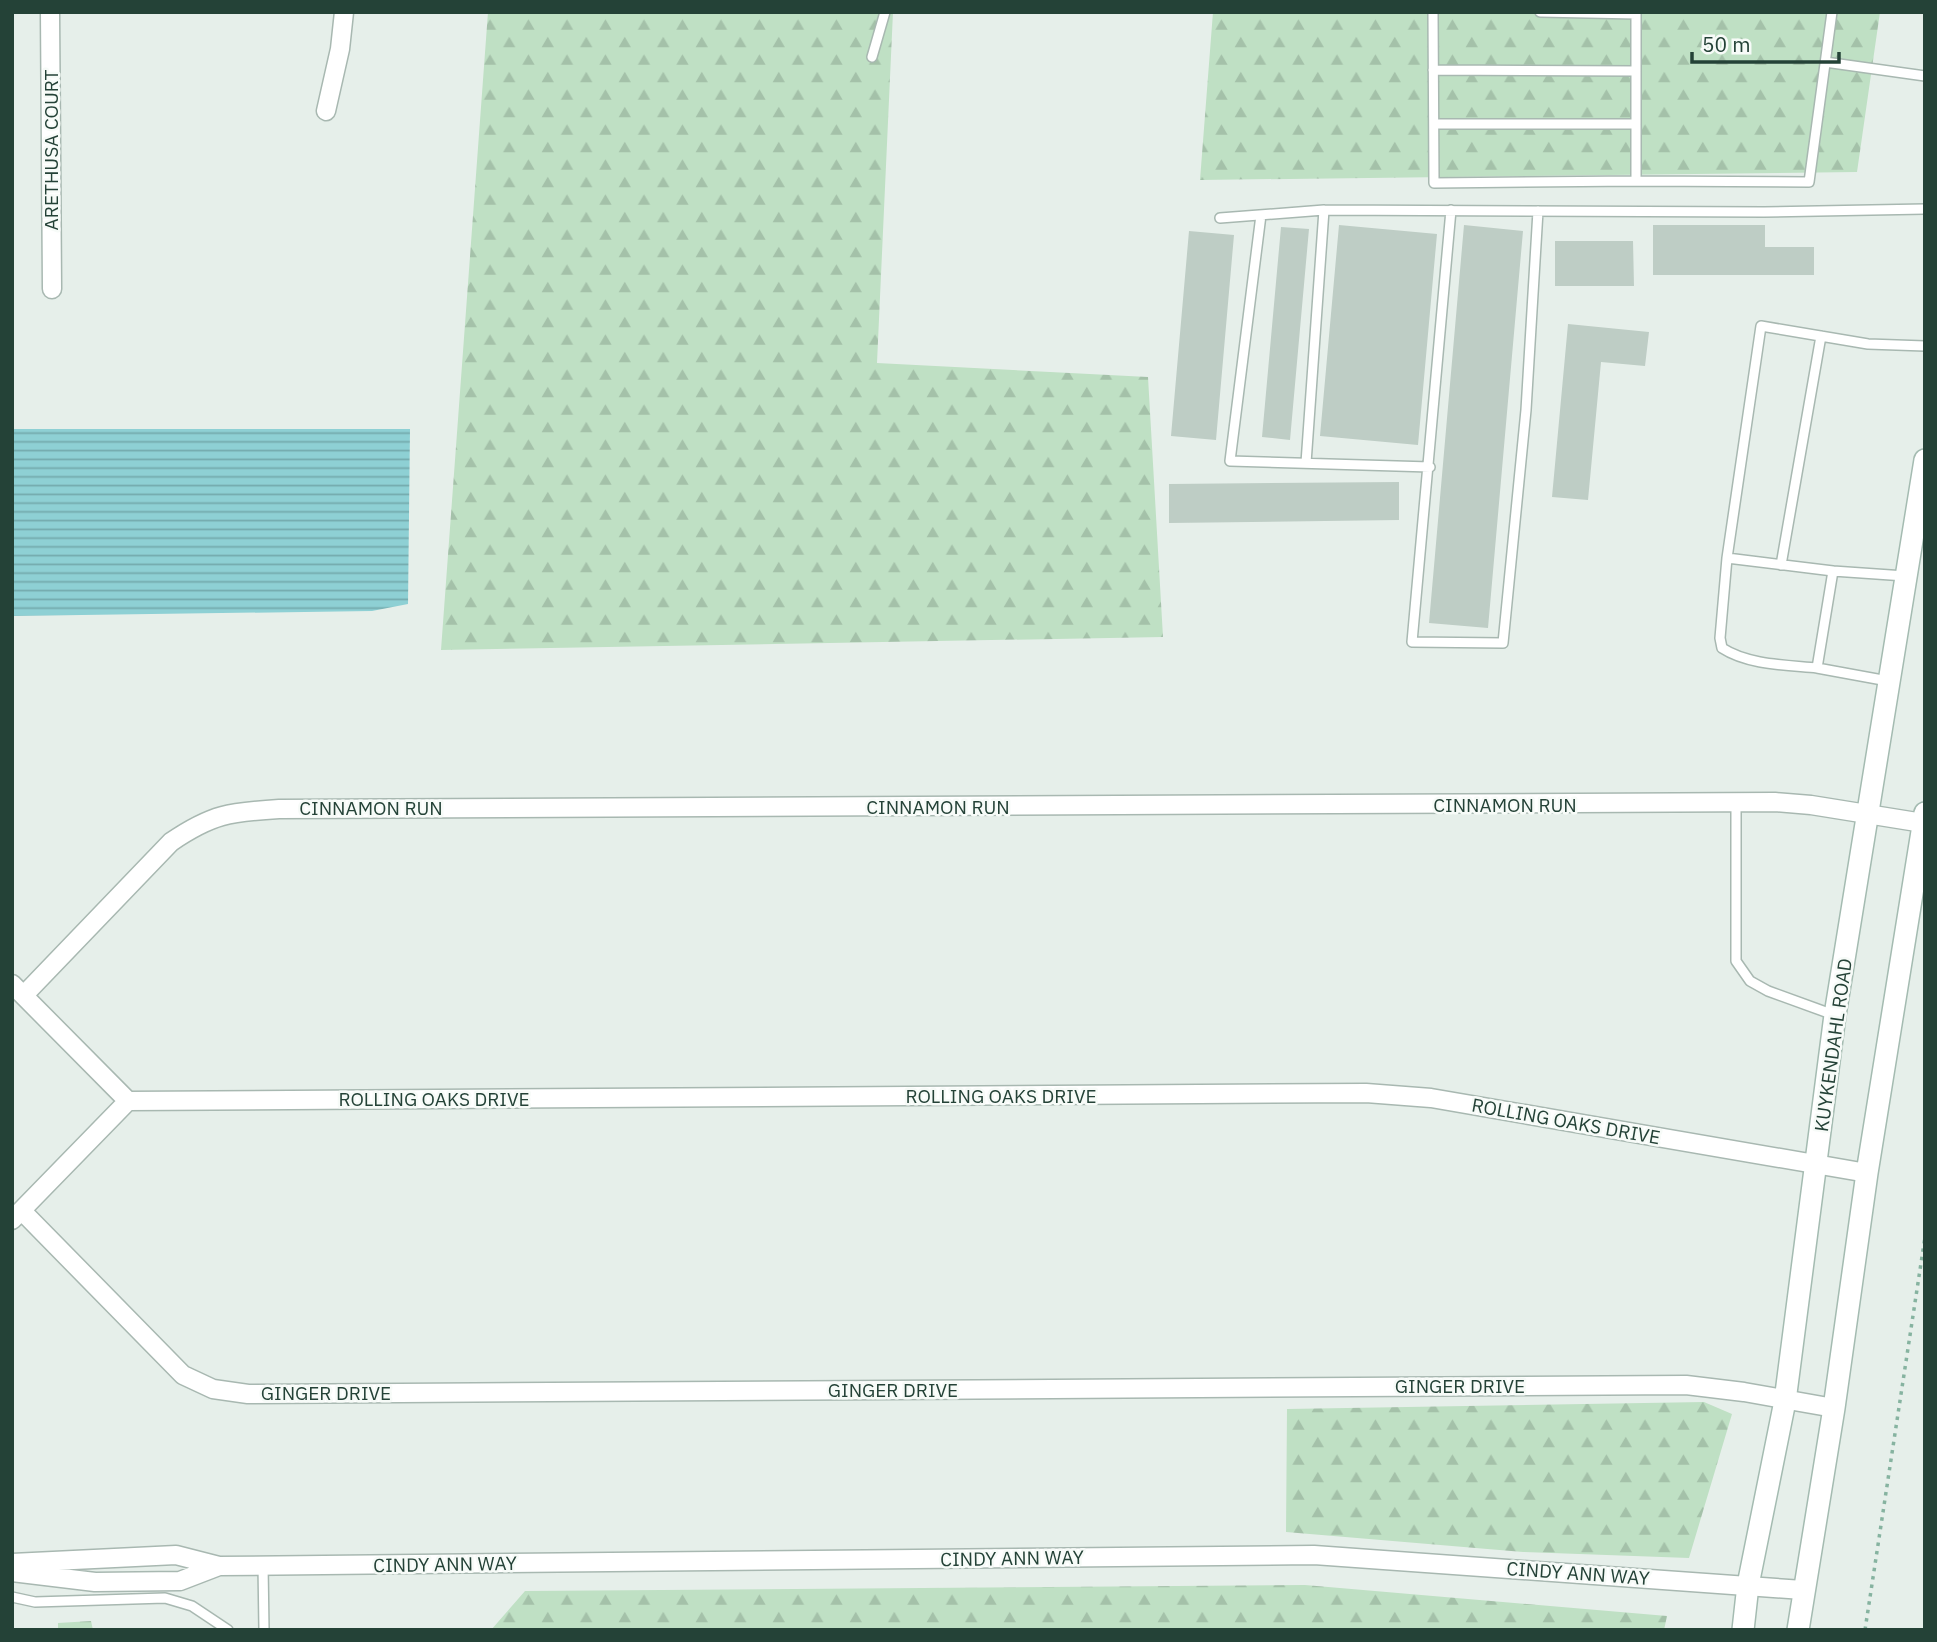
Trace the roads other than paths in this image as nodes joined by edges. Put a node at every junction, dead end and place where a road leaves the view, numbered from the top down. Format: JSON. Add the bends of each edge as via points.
{"nodes":[{"id":1,"x":50,"y":12,"type":"edge"},
{"id":2,"x":344,"y":12,"type":"edge"},
{"id":3,"x":885,"y":12,"type":"edge"},
{"id":4,"x":1433,"y":12,"type":"edge"},
{"id":5,"x":1540,"y":12,"type":"edge"},
{"id":6,"x":1832,"y":12,"type":"edge"},
{"id":7,"x":872,"y":57,"type":"dead end"},
{"id":8,"x":1825,"y":62,"type":"junction"},
{"id":9,"x":1433,"y":70,"type":"junction"},
{"id":10,"x":1636,"y":71,"type":"junction"},
{"id":11,"x":1925,"y":76,"type":"edge"},
{"id":12,"x":326,"y":111,"type":"dead end"},
{"id":13,"x":1434,"y":124,"type":"junction"},
{"id":14,"x":1636,"y":124,"type":"junction"},
{"id":15,"x":1636,"y":181,"type":"junction"},
{"id":16,"x":1925,"y":209,"type":"edge"},
{"id":17,"x":1324,"y":210,"type":"junction"},
{"id":18,"x":1451,"y":210,"type":"junction"},
{"id":19,"x":1538,"y":211,"type":"junction"},
{"id":20,"x":1261,"y":215,"type":"junction"},
{"id":21,"x":1220,"y":218,"type":"dead end"},
{"id":22,"x":52,"y":289,"type":"dead end"},
{"id":23,"x":1821,"y":336,"type":"junction"},
{"id":24,"x":1925,"y":346,"type":"edge"},
{"id":25,"x":1925,"y":460,"type":"edge"},
{"id":26,"x":1306,"y":463,"type":"junction"},
{"id":27,"x":1430,"y":467,"type":"junction"},
{"id":28,"x":1727,"y":558,"type":"junction"},
{"id":29,"x":1781,"y":565,"type":"junction"},
{"id":30,"x":1833,"y":571,"type":"junction"},
{"id":31,"x":1907,"y":576,"type":"junction"},
{"id":32,"x":1817,"y":668,"type":"junction"},
{"id":33,"x":1890,"y":681,"type":"junction"},
{"id":34,"x":1737,"y":803,"type":"junction"},
{"id":35,"x":1869,"y":816,"type":"junction"},
{"id":36,"x":1924,"y":818,"type":"edge"},
{"id":37,"x":18,"y":990,"type":"edge"},
{"id":38,"x":1835,"y":1015,"type":"junction"},
{"id":39,"x":128,"y":1101,"type":"junction"},
{"id":40,"x":1815,"y":1164,"type":"junction"},
{"id":41,"x":1867,"y":1173,"type":"junction"},
{"id":42,"x":17,"y":1216,"type":"edge"},
{"id":43,"x":1785,"y":1401,"type":"junction"},
{"id":44,"x":1834,"y":1408,"type":"junction"},
{"id":45,"x":93,"y":1558,"type":"junction"},
{"id":46,"x":12,"y":1563,"type":"edge"},
{"id":47,"x":219,"y":1566,"type":"junction"},
{"id":48,"x":263,"y":1566,"type":"junction"},
{"id":49,"x":12,"y":1572,"type":"edge"},
{"id":50,"x":95,"y":1582,"type":"junction"},
{"id":51,"x":1748,"y":1586,"type":"junction"},
{"id":52,"x":1803,"y":1590,"type":"junction"},
{"id":53,"x":12,"y":1597,"type":"edge"},
{"id":54,"x":228,"y":1630,"type":"edge"},
{"id":55,"x":264,"y":1630,"type":"edge"},
{"id":56,"x":1743,"y":1630,"type":"edge"},
{"id":57,"x":1798,"y":1630,"type":"edge"}],
"edges":[{"from":1,"to":22,"type":"street","name":"ARETHUSA COURT"},
{"from":2,"to":12,"type":"street"},
{"from":3,"to":7,"type":"lane"},
{"from":4,"to":9,"type":"lane"},
{"from":5,"to":10,"type":"lane","via":[[1636,14]]},
{"from":6,"to":8,"type":"lane"},
{"from":8,"to":11,"type":"lane"},
{"from":8,"to":15,"type":"lane","via":[[1809,182]]},
{"from":9,"to":10,"type":"lane"},
{"from":9,"to":13,"type":"lane"},
{"from":10,"to":14,"type":"lane"},
{"from":13,"to":14,"type":"lane"},
{"from":13,"to":15,"type":"lane","via":[[1434,183]]},
{"from":14,"to":15,"type":"lane"},
{"from":16,"to":19,"type":"lane"},
{"from":17,"to":18,"type":"lane"},
{"from":17,"to":20,"type":"lane"},
{"from":17,"to":26,"type":"lane"},
{"from":18,"to":19,"type":"lane"},
{"from":18,"to":27,"type":"lane"},
{"from":19,"to":27,"type":"lane","via":[[1526,410],[1503,643],[1412,642]]},
{"from":20,"to":21,"type":"lane"},
{"from":20,"to":26,"type":"lane","via":[[1230,461]]},
{"from":23,"to":24,"type":"lane"},
{"from":23,"to":28,"type":"lane","via":[[1761,326]]},
{"from":23,"to":29,"type":"lane"},
{"from":25,"to":31,"type":"main road","name":"KUYKENDAHL ROAD"},
{"from":26,"to":27,"type":"lane"},
{"from":28,"to":29,"type":"lane"},
{"from":28,"to":32,"type":"lane","via":[[1722,648],[1753,660]]},
{"from":29,"to":30,"type":"lane"},
{"from":30,"to":31,"type":"lane"},
{"from":30,"to":32,"type":"lane"},
{"from":31,"to":33,"type":"main road","name":"KUYKENDAHL ROAD"},
{"from":32,"to":33,"type":"lane"},
{"from":33,"to":35,"type":"main road","name":"KUYKENDAHL ROAD"},
{"from":34,"to":35,"type":"street","name":"CINNAMON RUN","via":[[1811,805]]},
{"from":34,"to":37,"type":"street","name":"CINNAMON RUN","via":[[233,812],[198,824],[171,842]]},
{"from":34,"to":38,"type":"lane","via":[[1736,961],[1750,981],[1768,991]]},
{"from":35,"to":36,"type":"street","name":"CINNAMON RUN"},
{"from":35,"to":38,"type":"main road","name":"KUYKENDAHL ROAD"},
{"from":36,"to":41,"type":"main road"},
{"from":37,"to":39,"type":"street"},
{"from":38,"to":40,"type":"main road","name":"KUYKENDAHL ROAD"},
{"from":39,"to":40,"type":"street","name":"ROLLING OAKS DRIVE","via":[[1366,1094],[1431,1098]]},
{"from":39,"to":42,"type":"street"},
{"from":40,"to":41,"type":"street","name":"ROLLING OAKS DRIVE"},
{"from":40,"to":43,"type":"main road","name":"KUYKENDAHL ROAD"},
{"from":41,"to":44,"type":"main road"},
{"from":42,"to":43,"type":"street","name":"GINGER DRIVE","via":[[183,1375],[213,1389],[248,1394],[1686,1385]]},
{"from":43,"to":44,"type":"street","name":"GINGER DRIVE"},
{"from":43,"to":51,"type":"main road","name":"KUYKENDAHL ROAD"},
{"from":44,"to":52,"type":"main road"},
{"from":45,"to":46,"type":"street","name":"CINDY ANN WAY"},
{"from":45,"to":47,"type":"street","name":"CINDY ANN WAY","via":[[176,1555]]},
{"from":45,"to":50,"type":"lane"},
{"from":47,"to":48,"type":"street","name":"CINDY ANN WAY"},
{"from":47,"to":50,"type":"street","name":"CINDY ANN WAY","via":[[180,1581]]},
{"from":48,"to":51,"type":"street","name":"CINDY ANN WAY","via":[[1314,1555]]},
{"from":48,"to":55,"type":"lane"},
{"from":49,"to":50,"type":"street","name":"CINDY ANN WAY"},
{"from":51,"to":52,"type":"street","name":"CINDY ANN WAY"},
{"from":51,"to":56,"type":"main road","name":"KUYKENDAHL ROAD"},
{"from":52,"to":57,"type":"main road"},
{"from":53,"to":54,"type":"lane","via":[[35,1602],[165,1598],[192,1606]]}]}
